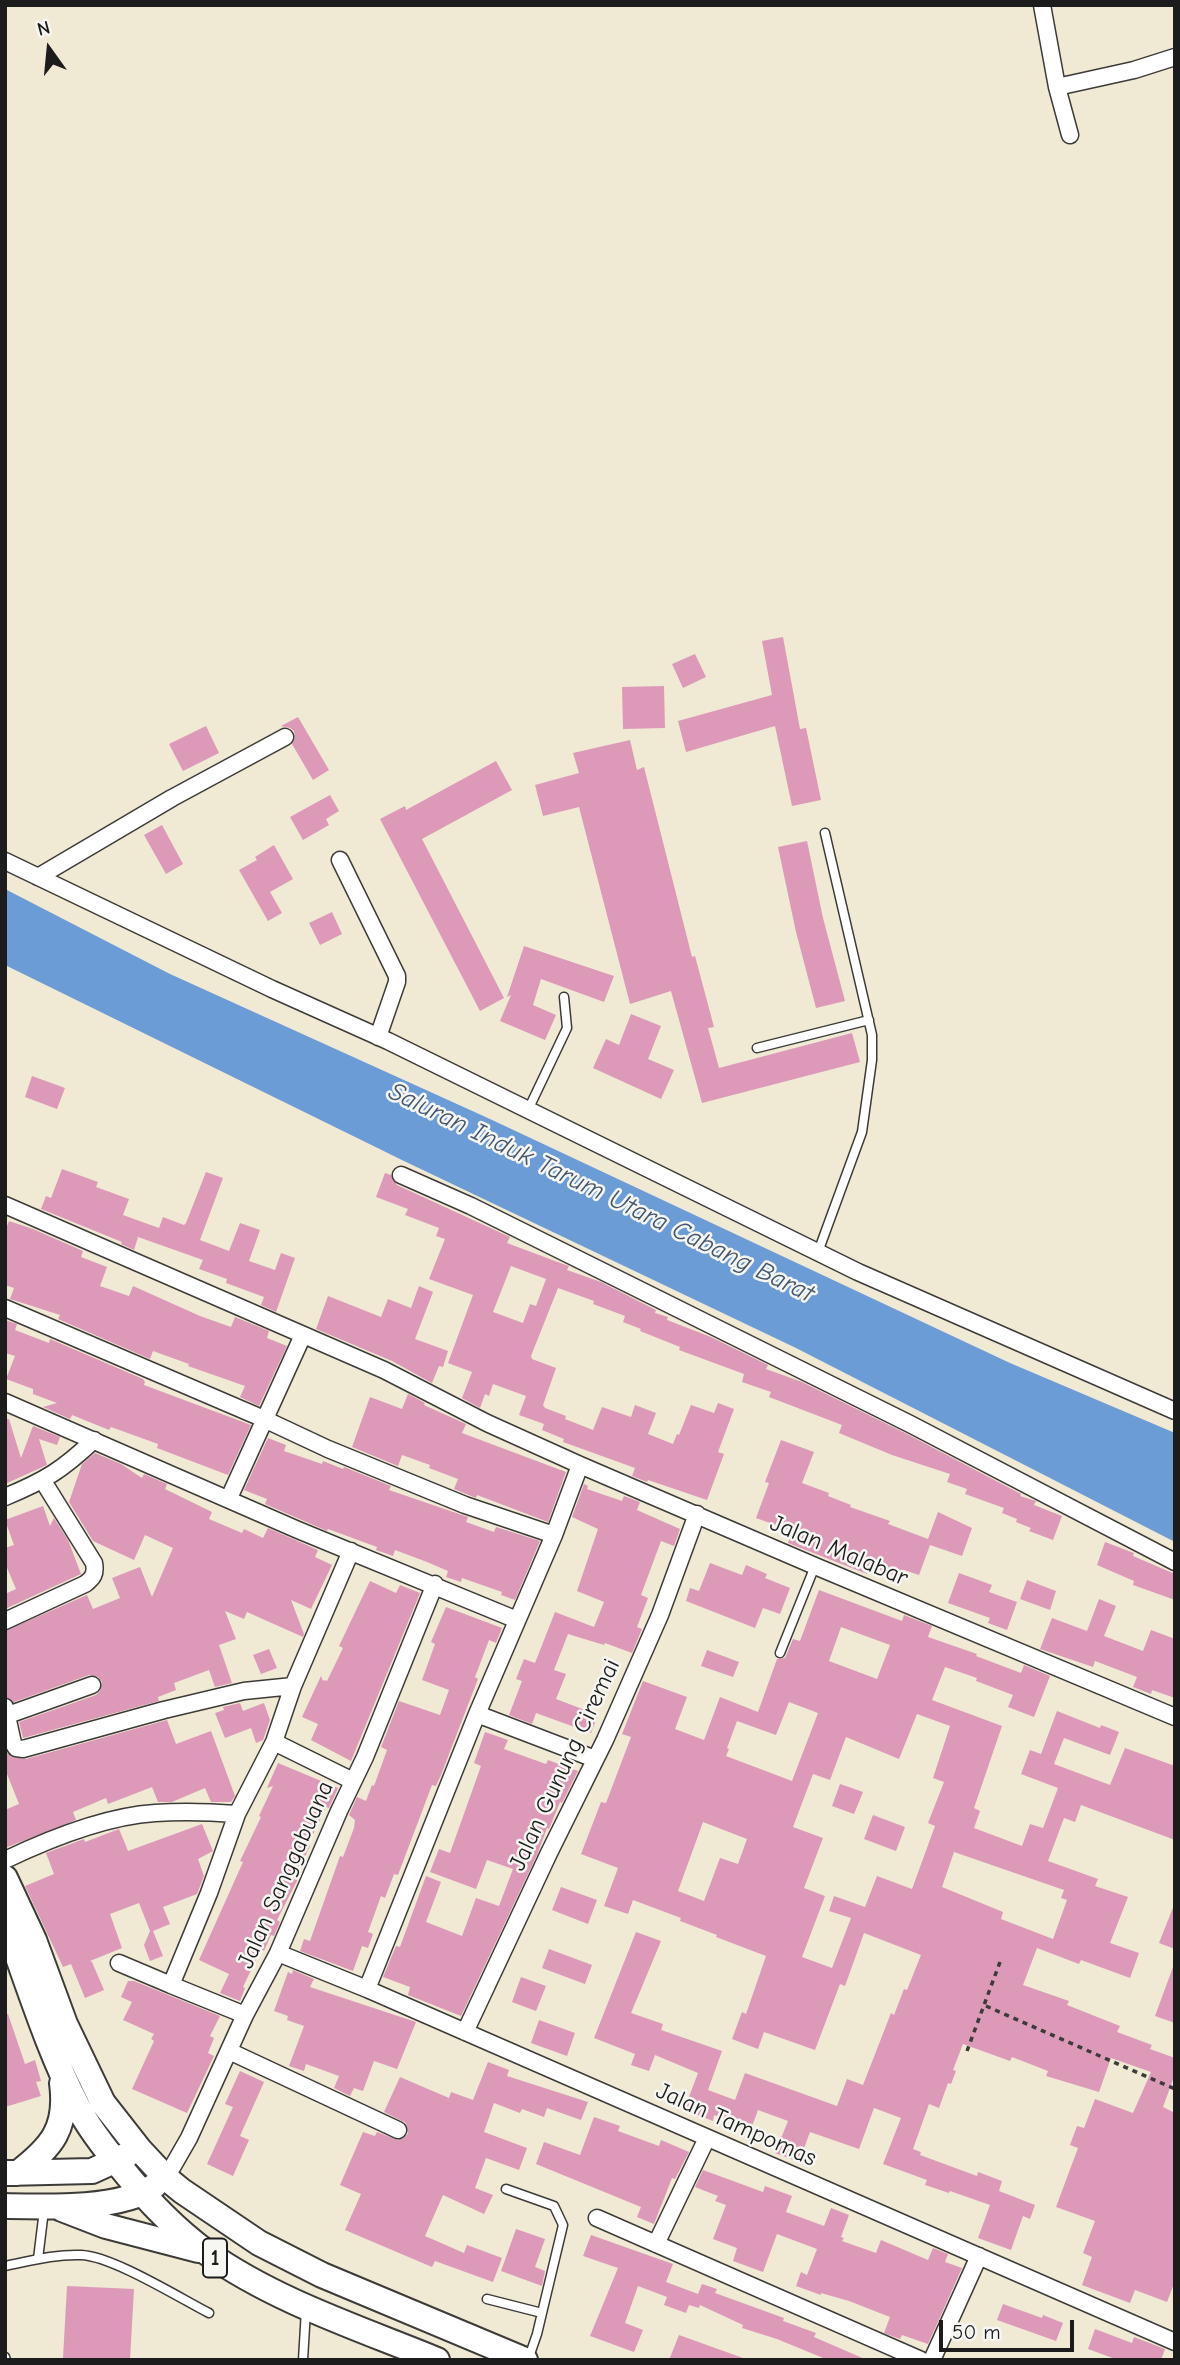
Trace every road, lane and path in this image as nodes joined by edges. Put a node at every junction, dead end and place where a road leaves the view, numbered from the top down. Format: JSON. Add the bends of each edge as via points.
{"nodes":[{"id":1,"x":1042,"y":5,"type":"edge"},
{"id":2,"x":1175,"y":57,"type":"edge"},
{"id":3,"x":1057,"y":87,"type":"junction"},
{"id":4,"x":1070,"y":135,"type":"dead end"},
{"id":5,"x":285,"y":737,"type":"dead end"},
{"id":6,"x":825,"y":832,"type":"dead end"},
{"id":7,"x":5,"y":860,"type":"edge"},
{"id":8,"x":340,"y":860,"type":"dead end"},
{"id":9,"x":38,"y":877,"type":"junction"},
{"id":10,"x":564,"y":997,"type":"dead end"},
{"id":11,"x":869,"y":1020,"type":"junction"},
{"id":12,"x":378,"y":1037,"type":"junction"},
{"id":13,"x":757,"y":1048,"type":"dead end"},
{"id":14,"x":528,"y":1110,"type":"junction"},
{"id":15,"x":401,"y":1175,"type":"dead end"},
{"id":16,"x":5,"y":1205,"type":"edge"},
{"id":17,"x":818,"y":1252,"type":"junction"},
{"id":18,"x":5,"y":1308,"type":"edge"},
{"id":19,"x":303,"y":1335,"type":"junction"},
{"id":20,"x":5,"y":1402,"type":"edge"},
{"id":21,"x":1175,"y":1410,"type":"edge"},
{"id":22,"x":264,"y":1419,"type":"junction"},
{"id":23,"x":94,"y":1440,"type":"junction"},
{"id":24,"x":580,"y":1465,"type":"junction"},
{"id":25,"x":43,"y":1481,"type":"junction"},
{"id":26,"x":5,"y":1497,"type":"edge"},
{"id":27,"x":229,"y":1498,"type":"junction"},
{"id":28,"x":697,"y":1514,"type":"junction"},
{"id":29,"x":554,"y":1535,"type":"junction"},
{"id":30,"x":351,"y":1551,"type":"junction"},
{"id":31,"x":1175,"y":1562,"type":"edge"},
{"id":32,"x":815,"y":1566,"type":"junction"},
{"id":33,"x":435,"y":1584,"type":"junction"},
{"id":34,"x":5,"y":1620,"type":"edge"},
{"id":35,"x":517,"y":1620,"type":"junction"},
{"id":36,"x":780,"y":1653,"type":"dead end"},
{"id":37,"x":92,"y":1685,"type":"dead end"},
{"id":38,"x":293,"y":1686,"type":"junction"},
{"id":39,"x":7,"y":1711,"type":"edge"},
{"id":40,"x":477,"y":1714,"type":"junction"},
{"id":41,"x":1175,"y":1717,"type":"edge"},
{"id":42,"x":274,"y":1742,"type":"junction"},
{"id":43,"x":596,"y":1759,"type":"junction"},
{"id":44,"x":354,"y":1781,"type":"junction"},
{"id":45,"x":237,"y":1814,"type":"junction"},
{"id":46,"x":5,"y":1860,"type":"edge"},
{"id":47,"x":5,"y":1878,"type":"edge"},
{"id":48,"x":5,"y":1922,"type":"edge"},
{"id":49,"x":278,"y":1953,"type":"junction"},
{"id":50,"x":1000,"y":1962,"type":"dead end"},
{"id":51,"x":119,"y":1963,"type":"dead end"},
{"id":52,"x":171,"y":1985,"type":"junction"},
{"id":53,"x":367,"y":1989,"type":"junction"},
{"id":54,"x":986,"y":2006,"type":"junction"},
{"id":55,"x":245,"y":2015,"type":"junction"},
{"id":56,"x":466,"y":2032,"type":"junction"},
{"id":57,"x":229,"y":2051,"type":"junction"},
{"id":58,"x":967,"y":2051,"type":"dead end"},
{"id":59,"x":61,"y":2072,"type":"junction"},
{"id":60,"x":1175,"y":2089,"type":"edge"},
{"id":61,"x":398,"y":2130,"type":"dead end"},
{"id":62,"x":707,"y":2138,"type":"junction"},
{"id":63,"x":139,"y":2149,"type":"junction"},
{"id":64,"x":116,"y":2162,"type":"junction"},
{"id":65,"x":12,"y":2173,"type":"edge"},
{"id":66,"x":166,"y":2178,"type":"junction"},
{"id":67,"x":506,"y":2189,"type":"dead end"},
{"id":68,"x":143,"y":2194,"type":"junction"},
{"id":69,"x":5,"y":2206,"type":"edge"},
{"id":70,"x":50,"y":2207,"type":"junction"},
{"id":71,"x":597,"y":2218,"type":"dead end"},
{"id":72,"x":656,"y":2244,"type":"junction"},
{"id":73,"x":205,"y":2251,"type":"junction"},
{"id":74,"x":979,"y":2256,"type":"junction"},
{"id":75,"x":38,"y":2259,"type":"junction"},
{"id":76,"x":5,"y":2266,"type":"edge"},
{"id":77,"x":487,"y":2300,"type":"dead end"},
{"id":78,"x":306,"y":2306,"type":"junction"},
{"id":79,"x":209,"y":2313,"type":"dead end"},
{"id":80,"x":542,"y":2313,"type":"junction"},
{"id":81,"x":1175,"y":2342,"type":"edge"},
{"id":82,"x":893,"y":2354,"type":"edge"},
{"id":83,"x":303,"y":2360,"type":"edge"},
{"id":84,"x":437,"y":2360,"type":"edge"},
{"id":85,"x":527,"y":2360,"type":"edge"},
{"id":86,"x":922,"y":2360,"type":"edge"},
{"id":87,"x":932,"y":2360,"type":"edge"}],
"edges":[{"from":1,"to":3,"type":"street"},
{"from":2,"to":3,"type":"street"},
{"from":3,"to":4,"type":"street"},
{"from":5,"to":9,"type":"street"},
{"from":6,"to":11,"type":"lane"},
{"from":7,"to":9,"type":"street"},
{"from":8,"to":12,"type":"street","via":[[397,976]]},
{"from":9,"to":12,"type":"street"},
{"from":10,"to":14,"type":"lane","via":[[568,1028]]},
{"from":11,"to":13,"type":"lane"},
{"from":11,"to":17,"type":"lane","via":[[872,1060],[862,1132]]},
{"from":12,"to":14,"type":"street"},
{"from":14,"to":17,"type":"street"},
{"from":15,"to":31,"type":"street","via":[[910,1424]]},
{"from":16,"to":19,"type":"street","name":"Jalan Malabar"},
{"from":17,"to":21,"type":"street"},
{"from":18,"to":22,"type":"street"},
{"from":19,"to":22,"type":"street"},
{"from":19,"to":24,"type":"street","name":"Jalan Malabar"},
{"from":20,"to":23,"type":"street"},
{"from":22,"to":27,"type":"street"},
{"from":22,"to":29,"type":"street","via":[[465,1505]]},
{"from":23,"to":25,"type":"street"},
{"from":23,"to":27,"type":"street"},
{"from":24,"to":28,"type":"street","name":"Jalan Malabar"},
{"from":24,"to":29,"type":"street"},
{"from":25,"to":26,"type":"street"},
{"from":25,"to":34,"type":"street","via":[[96,1571],[85,1584]]},
{"from":27,"to":30,"type":"street"},
{"from":28,"to":32,"type":"street","name":"Jalan Malabar"},
{"from":28,"to":43,"type":"street","name":"Jalan Gunung Ciremai","via":[[660,1615]]},
{"from":29,"to":35,"type":"street"},
{"from":30,"to":33,"type":"street"},
{"from":30,"to":38,"type":"street"},
{"from":32,"to":36,"type":"lane"},
{"from":32,"to":41,"type":"street","name":"Jalan Malabar"},
{"from":33,"to":35,"type":"street"},
{"from":33,"to":44,"type":"street","name":"Jalan Sanggabuana"},
{"from":35,"to":40,"type":"street"},
{"from":37,"to":39,"type":"street"},
{"from":38,"to":39,"type":"street","via":[[243,1691],[23,1749],[13,1742]]},
{"from":38,"to":42,"type":"street"},
{"from":40,"to":43,"type":"street"},
{"from":40,"to":53,"type":"street"},
{"from":42,"to":44,"type":"street"},
{"from":42,"to":45,"type":"street"},
{"from":43,"to":56,"type":"street","name":"Jalan Gunung Ciremai"},
{"from":44,"to":49,"type":"street","name":"Jalan Sanggabuana"},
{"from":45,"to":46,"type":"street","via":[[154,1813],[60,1836]]},
{"from":45,"to":52,"type":"street"},
{"from":47,"to":63,"type":"main road","number":"1","via":[[103,2104]]},
{"from":48,"to":59,"type":"main road","number":"1"},
{"from":49,"to":53,"type":"street","name":"Jalan Tampomas"},
{"from":49,"to":55,"type":"street","name":"Jalan Sanggabuana"},
{"from":50,"to":54,"type":"path"},
{"from":51,"to":52,"type":"street"},
{"from":52,"to":55,"type":"street"},
{"from":53,"to":56,"type":"street","name":"Jalan Tampomas"},
{"from":54,"to":58,"type":"path"},
{"from":54,"to":60,"type":"path"},
{"from":55,"to":57,"type":"street","name":"Jalan Sanggabuana"},
{"from":56,"to":62,"type":"street","name":"Jalan Tampomas"},
{"from":57,"to":61,"type":"street"},
{"from":57,"to":66,"type":"street","name":"Jalan Sanggabuana"},
{"from":59,"to":64,"type":"main road","number":"1","via":[[92,2131]]},
{"from":59,"to":65,"type":"main road","via":[[65,2101],[59,2129],[51,2145]]},
{"from":62,"to":72,"type":"street"},
{"from":62,"to":74,"type":"street","name":"Jalan Tampomas"},
{"from":63,"to":64,"type":"main road"},
{"from":63,"to":66,"type":"main road","number":"1"},
{"from":64,"to":65,"type":"main road","via":[[92,2171]]},
{"from":64,"to":68,"type":"main road","number":"1"},
{"from":66,"to":68,"type":"main road"},
{"from":66,"to":85,"type":"main road","number":"1","via":[[272,2249],[322,2275]]},
{"from":67,"to":80,"type":"lane","via":[[554,2206],[561,2216],[563,2225]]},
{"from":68,"to":70,"type":"main road"},
{"from":68,"to":73,"type":"main road","number":"1"},
{"from":69,"to":70,"type":"main road"},
{"from":70,"to":73,"type":"main road"},
{"from":70,"to":75,"type":"lane"},
{"from":71,"to":72,"type":"street"},
{"from":72,"to":82,"type":"street"},
{"from":73,"to":78,"type":"main road","number":"1"},
{"from":74,"to":81,"type":"street","name":"Jalan Tampomas"},
{"from":74,"to":87,"type":"street"},
{"from":75,"to":76,"type":"lane"},
{"from":75,"to":79,"type":"lane","via":[[83,2255],[104,2259]]},
{"from":77,"to":80,"type":"lane"},
{"from":78,"to":83,"type":"lane"},
{"from":78,"to":84,"type":"main road","number":"1"},
{"from":80,"to":85,"type":"lane"},
{"from":82,"to":86,"type":"street"}]}
